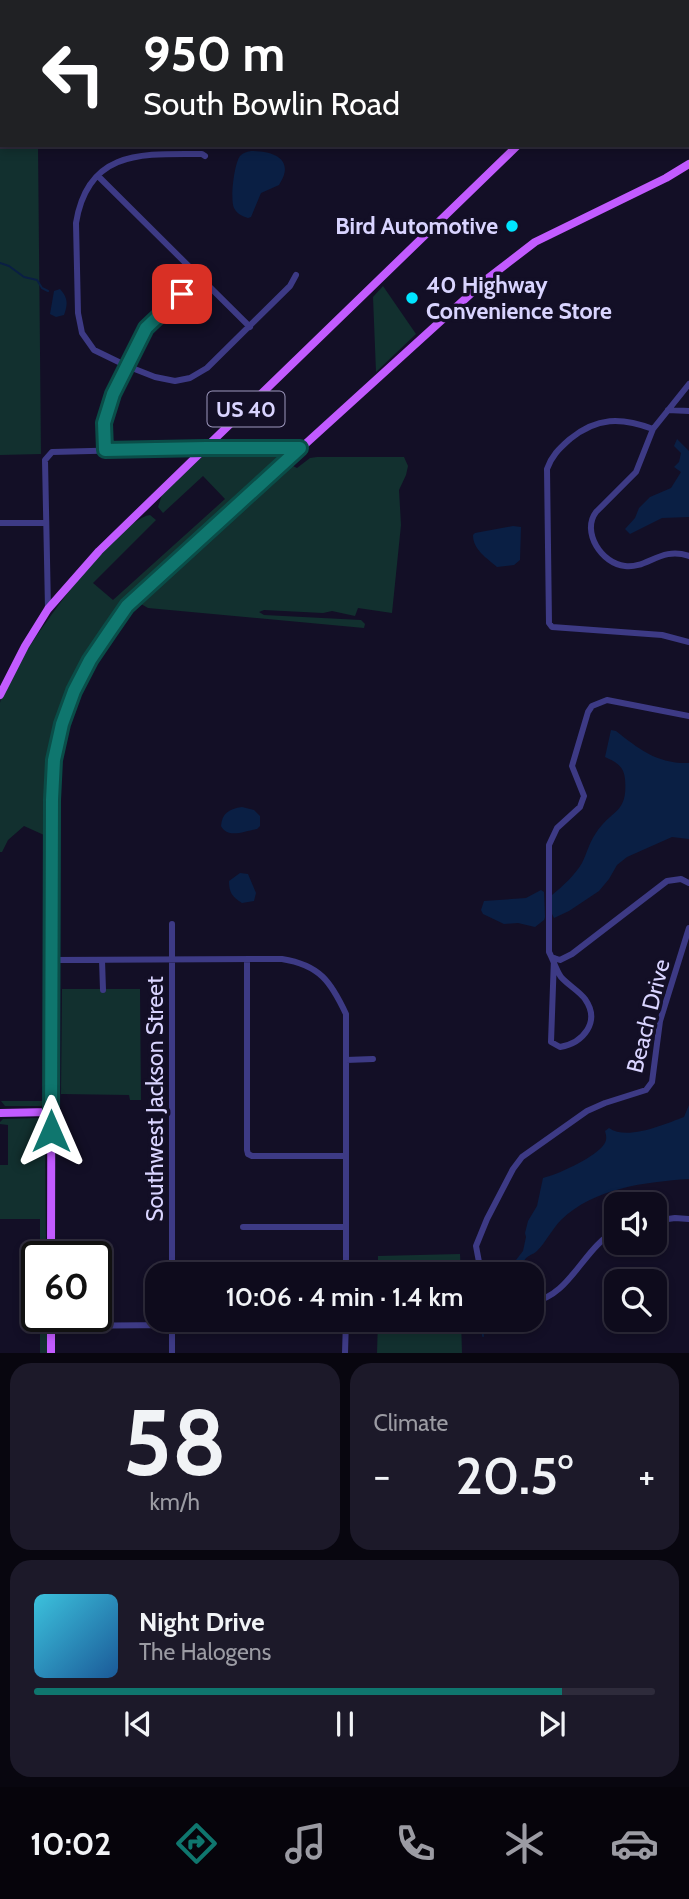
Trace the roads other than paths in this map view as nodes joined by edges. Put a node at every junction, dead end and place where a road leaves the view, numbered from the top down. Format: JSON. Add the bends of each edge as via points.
{"nodes":[{"id":1,"x":516,"y":147,"type":"edge"},
{"id":2,"x":205,"y":156,"type":"dead end"},
{"id":3,"x":689,"y":164,"type":"edge"},
{"id":4,"x":98,"y":176,"type":"junction"},
{"id":5,"x":296,"y":275,"type":"dead end"},
{"id":6,"x":200,"y":277,"type":"junction"},
{"id":7,"x":250,"y":327,"type":"junction"},
{"id":8,"x":127,"y":366,"type":"junction"},
{"id":9,"x":689,"y":384,"type":"edge"},
{"id":10,"x":668,"y":410,"type":"junction"},
{"id":11,"x":688,"y":410,"type":"edge"},
{"id":12,"x":653,"y":429,"type":"junction"},
{"id":13,"x":206,"y":448,"type":"junction"},
{"id":14,"x":300,"y":448,"type":"junction"},
{"id":15,"x":105,"y":450,"type":"junction"},
{"id":16,"x":0,"y":523,"type":"edge"},
{"id":17,"x":46,"y":523,"type":"junction"},
{"id":18,"x":689,"y":556,"type":"edge"},
{"id":19,"x":48,"y":609,"type":"junction"},
{"id":20,"x":687,"y":642,"type":"edge"},
{"id":21,"x":0,"y":695,"type":"edge"},
{"id":22,"x":689,"y":716,"type":"edge"},
{"id":23,"x":689,"y":883,"type":"edge"},
{"id":24,"x":172,"y":924,"type":"dead end"},
{"id":25,"x":689,"y":928,"type":"edge"},
{"id":26,"x":247,"y":958,"type":"junction"},
{"id":27,"x":554,"y":958,"type":"junction"},
{"id":28,"x":172,"y":959,"type":"junction"},
{"id":29,"x":52,"y":960,"type":"junction"},
{"id":30,"x":102,"y":960,"type":"junction"},
{"id":31,"x":103,"y":990,"type":"dead end"},
{"id":32,"x":373,"y":1059,"type":"dead end"},
{"id":33,"x":346,"y":1060,"type":"junction"},
{"id":34,"x":50,"y":1112,"type":"junction"},
{"id":35,"x":0,"y":1113,"type":"edge"},
{"id":36,"x":346,"y":1156,"type":"junction"},
{"id":37,"x":667,"y":1219,"type":"edge"},
{"id":38,"x":689,"y":1219,"type":"edge"},
{"id":39,"x":243,"y":1227,"type":"dead end"},
{"id":40,"x":346,"y":1227,"type":"junction"},
{"id":41,"x":604,"y":1239,"type":"edge"},
{"id":42,"x":51,"y":1241,"type":"edge"},
{"id":43,"x":172,"y":1262,"type":"edge"},
{"id":44,"x":346,"y":1262,"type":"edge"},
{"id":45,"x":479,"y":1262,"type":"edge"},
{"id":46,"x":544,"y":1299,"type":"edge"},
{"id":47,"x":145,"y":1323,"type":"edge"},
{"id":48,"x":112,"y":1324,"type":"edge"},
{"id":49,"x":51,"y":1332,"type":"edge"},
{"id":50,"x":172,"y":1332,"type":"edge"},
{"id":51,"x":346,"y":1332,"type":"edge"},
{"id":52,"x":51,"y":1353,"type":"edge"},
{"id":53,"x":172,"y":1353,"type":"edge"},
{"id":54,"x":345,"y":1353,"type":"edge"}],
"edges":[{"from":1,"to":13,"type":"main road","number":"US 40"},
{"from":2,"to":4,"type":"street","via":[[148,154],[122,159]]},
{"from":3,"to":14,"type":"main road","number":"US 40","via":[[535,242],[487,279]]},
{"from":4,"to":6,"type":"street"},
{"from":4,"to":8,"type":"street","via":[[78,210],[76,223],[78,313],[82,333],[94,350]]},
{"from":5,"to":7,"type":"street"},
{"from":6,"to":7,"type":"street"},
{"from":6,"to":8,"type":"street","via":[[146,328]]},
{"from":7,"to":8,"type":"street","via":[[190,378],[175,381]]},
{"from":8,"to":15,"type":"street","via":[[104,423]]},
{"from":9,"to":10,"type":"street"},
{"from":10,"to":11,"type":"street"},
{"from":10,"to":12,"type":"street"},
{"from":12,"to":18,"type":"street","via":[[636,472],[593,517],[592,536],[606,557],[623,566],[666,554]]},
{"from":12,"to":20,"type":"street","via":[[625,421],[598,423],[582,429],[555,453],[547,469],[549,623],[552,627],[648,633]]},
{"from":13,"to":14,"type":"street"},
{"from":13,"to":15,"type":"street"},
{"from":13,"to":19,"type":"main road","number":"US 40","via":[[99,551]]},
{"from":14,"to":29,"type":"main road","number":"US 40","via":[[127,606],[74,691],[54,760]]},
{"from":15,"to":17,"type":"street","via":[[56,451],[47,456]]},
{"from":16,"to":17,"type":"street"},
{"from":17,"to":19,"type":"street"},
{"from":19,"to":21,"type":"main road","number":"US 40"},
{"from":22,"to":27,"type":"street","via":[[607,700],[588,712],[572,766],[583,801],[557,828],[550,845],[550,952]]},
{"from":23,"to":27,"type":"street","via":[[667,881],[572,954]]},
{"from":24,"to":28,"type":"street","name":"Southwest Jackson Street"},
{"from":25,"to":45,"type":"street","name":"Beach Drive","via":[[660,1021],[652,1083],[646,1090],[587,1111],[522,1157],[487,1219],[476,1247]]},
{"from":26,"to":28,"type":"street"},
{"from":26,"to":33,"type":"street","via":[[303,964],[325,977],[346,1014]]},
{"from":26,"to":36,"type":"street","via":[[246,1157]]},
{"from":27,"to":27,"type":"street","via":[[551,1042],[560,1047],[583,1038],[591,1014],[585,999],[559,974]]},
{"from":28,"to":30,"type":"street"},
{"from":28,"to":43,"type":"street","name":"Southwest Jackson Street"},
{"from":29,"to":30,"type":"street"},
{"from":29,"to":34,"type":"main road","number":"US 40"},
{"from":30,"to":31,"type":"street"},
{"from":32,"to":33,"type":"street"},
{"from":33,"to":36,"type":"street"},
{"from":34,"to":35,"type":"main road"},
{"from":34,"to":42,"type":"main road","number":"US 40"},
{"from":36,"to":40,"type":"street"},
{"from":37,"to":38,"type":"street"},
{"from":39,"to":40,"type":"street"},
{"from":40,"to":44,"type":"street"},
{"from":41,"to":46,"type":"street"},
{"from":47,"to":48,"type":"street"},
{"from":49,"to":52,"type":"main road"},
{"from":50,"to":53,"type":"street"},
{"from":51,"to":54,"type":"street"}]}
